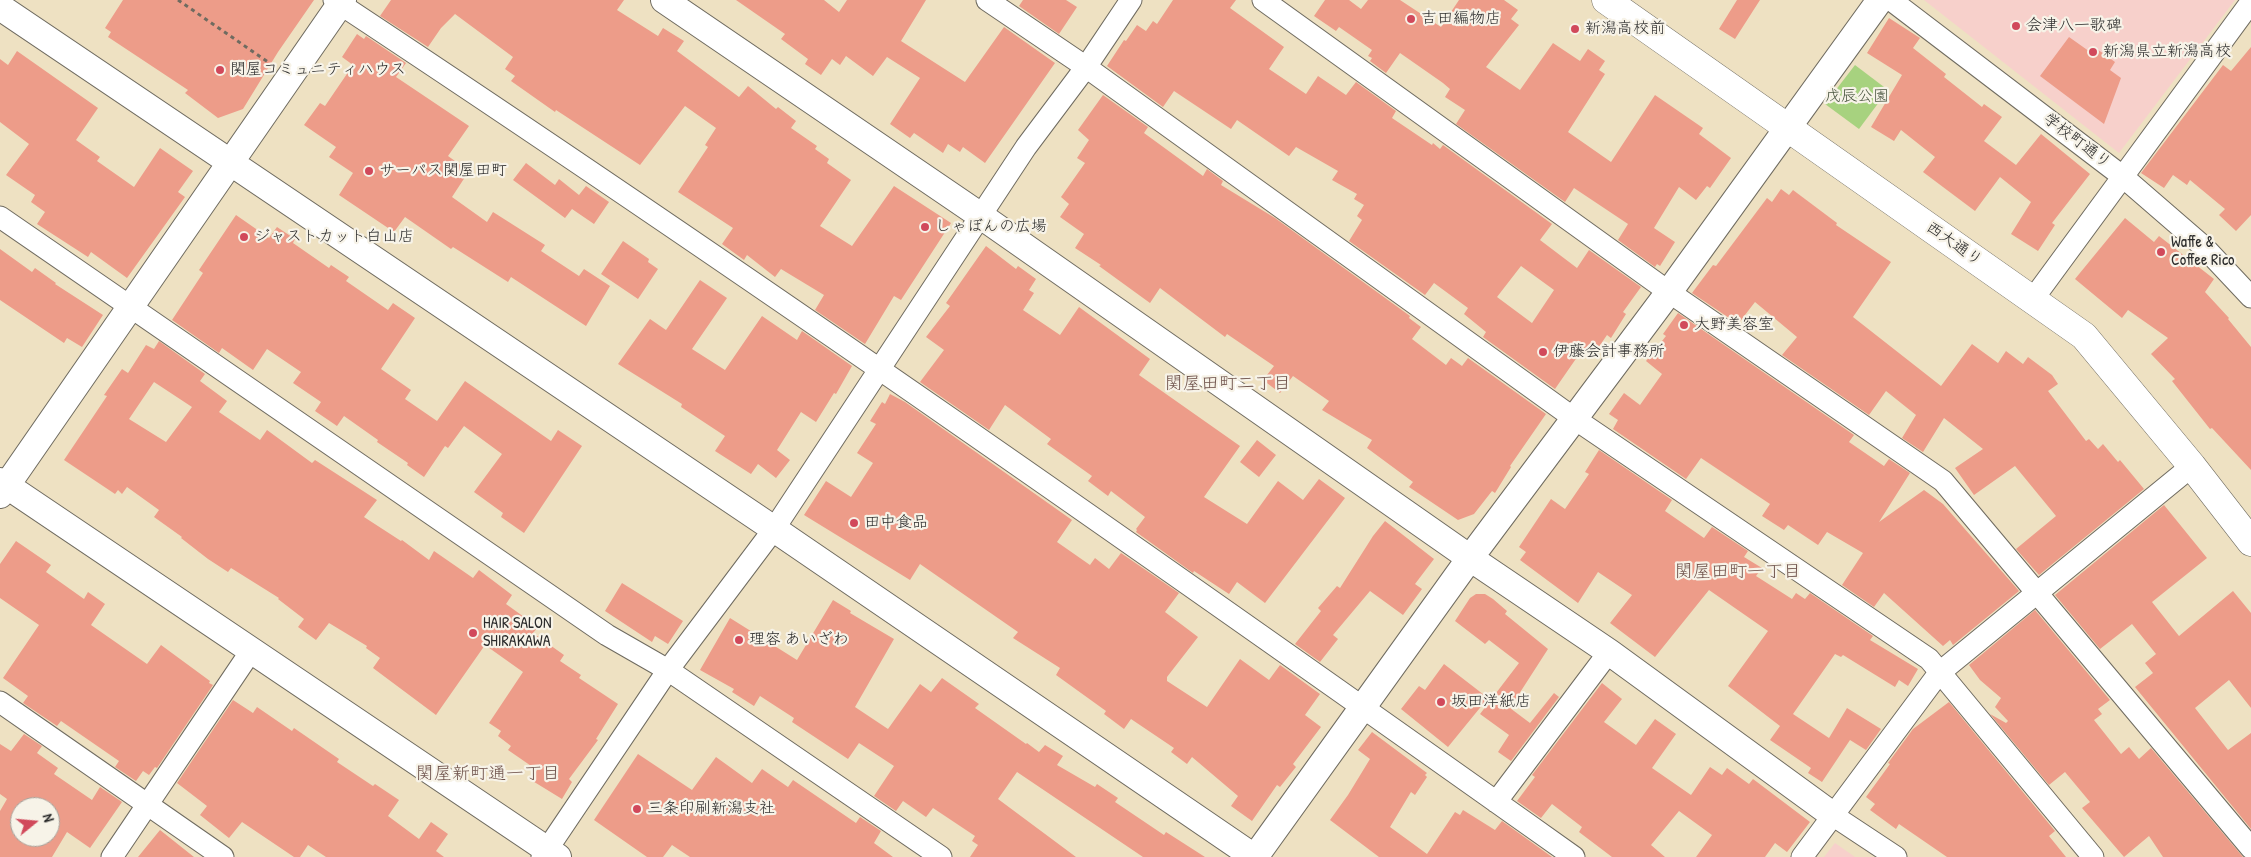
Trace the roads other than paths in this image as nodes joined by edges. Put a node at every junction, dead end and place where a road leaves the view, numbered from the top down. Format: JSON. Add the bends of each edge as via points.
{"nodes":[{"id":1,"x":664,"y":0,"type":"edge"},
{"id":2,"x":987,"y":0,"type":"edge"},
{"id":3,"x":1131,"y":0,"type":"edge"},
{"id":4,"x":1263,"y":0,"type":"edge"},
{"id":5,"x":1606,"y":0,"type":"edge"},
{"id":6,"x":1880,"y":0,"type":"edge"},
{"id":7,"x":1891,"y":0,"type":"edge"},
{"id":8,"x":339,"y":1,"type":"edge"},
{"id":9,"x":2251,"y":2,"type":"edge"},
{"id":10,"x":0,"y":7,"type":"edge"},
{"id":11,"x":1086,"y":66,"type":"junction"},
{"id":12,"x":1789,"y":128,"type":"junction"},
{"id":13,"x":230,"y":163,"type":"junction"},
{"id":14,"x":2122,"y":176,"type":"junction"},
{"id":15,"x":981,"y":216,"type":"junction"},
{"id":16,"x":0,"y":217,"type":"edge"},
{"id":17,"x":1669,"y":292,"type":"junction"},
{"id":18,"x":2251,"y":296,"type":"edge"},
{"id":19,"x":2033,"y":299,"type":"junction"},
{"id":20,"x":131,"y":306,"type":"junction"},
{"id":21,"x":880,"y":369,"type":"junction"},
{"id":22,"x":1575,"y":419,"type":"junction"},
{"id":23,"x":2192,"y":466,"type":"junction"},
{"id":24,"x":2,"y":487,"type":"edge"},
{"id":25,"x":774,"y":529,"type":"junction"},
{"id":26,"x":2251,"y":542,"type":"edge"},
{"id":27,"x":1470,"y":558,"type":"junction"},
{"id":28,"x":2035,"y":592,"type":"junction"},
{"id":29,"x":251,"y":651,"type":"junction"},
{"id":30,"x":1609,"y":652,"type":"junction"},
{"id":31,"x":668,"y":670,"type":"junction"},
{"id":32,"x":1939,"y":673,"type":"junction"},
{"id":33,"x":0,"y":702,"type":"edge"},
{"id":34,"x":1364,"y":707,"type":"junction"},
{"id":35,"x":1496,"y":802,"type":"junction"},
{"id":36,"x":147,"y":804,"type":"junction"},
{"id":37,"x":1834,"y":816,"type":"junction"},
{"id":38,"x":2251,"y":848,"type":"edge"},
{"id":39,"x":549,"y":855,"type":"edge"},
{"id":40,"x":112,"y":857,"type":"edge"},
{"id":41,"x":222,"y":857,"type":"edge"},
{"id":42,"x":942,"y":857,"type":"edge"},
{"id":43,"x":1254,"y":857,"type":"edge"},
{"id":44,"x":1574,"y":857,"type":"edge"},
{"id":45,"x":1802,"y":857,"type":"edge"},
{"id":46,"x":1896,"y":857,"type":"edge"},
{"id":47,"x":2093,"y":857,"type":"edge"}],
"edges":[{"from":1,"to":15,"type":"street"},
{"from":2,"to":11,"type":"street"},
{"from":3,"to":11,"type":"street"},
{"from":4,"to":17,"type":"street"},
{"from":5,"to":12,"type":"highway","name":"西大通り"},
{"from":6,"to":12,"type":"street"},
{"from":7,"to":14,"type":"street","name":"学校町通り"},
{"from":8,"to":13,"type":"street"},
{"from":8,"to":21,"type":"street"},
{"from":9,"to":14,"type":"street"},
{"from":10,"to":13,"type":"street"},
{"from":11,"to":15,"type":"street","via":[[1026,147]]},
{"from":11,"to":22,"type":"street"},
{"from":12,"to":17,"type":"street"},
{"from":12,"to":19,"type":"highway","name":"西大通り"},
{"from":13,"to":20,"type":"street"},
{"from":13,"to":25,"type":"street"},
{"from":14,"to":18,"type":"street","name":"学校町通り","via":[[2204,248]]},
{"from":14,"to":19,"type":"street"},
{"from":15,"to":21,"type":"street"},
{"from":15,"to":27,"type":"street"},
{"from":16,"to":20,"type":"street"},
{"from":17,"to":22,"type":"street"},
{"from":17,"to":28,"type":"street","via":[[1943,481]]},
{"from":19,"to":23,"type":"highway","name":"西大通り","via":[[2084,336]]},
{"from":20,"to":24,"type":"street"},
{"from":20,"to":31,"type":"street","via":[[607,635]]},
{"from":21,"to":25,"type":"street"},
{"from":21,"to":34,"type":"street"},
{"from":22,"to":27,"type":"street"},
{"from":22,"to":32,"type":"street","via":[[1929,659]]},
{"from":23,"to":26,"type":"highway","name":"西大通り"},
{"from":23,"to":28,"type":"street"},
{"from":24,"to":29,"type":"street"},
{"from":25,"to":31,"type":"street"},
{"from":25,"to":43,"type":"street"},
{"from":27,"to":30,"type":"street"},
{"from":27,"to":34,"type":"street"},
{"from":28,"to":32,"type":"street"},
{"from":28,"to":38,"type":"street"},
{"from":29,"to":36,"type":"street"},
{"from":29,"to":39,"type":"street"},
{"from":30,"to":35,"type":"street"},
{"from":30,"to":37,"type":"street"},
{"from":31,"to":39,"type":"street"},
{"from":31,"to":42,"type":"street"},
{"from":32,"to":37,"type":"street"},
{"from":32,"to":47,"type":"street"},
{"from":33,"to":36,"type":"street"},
{"from":34,"to":35,"type":"street"},
{"from":34,"to":43,"type":"street"},
{"from":35,"to":44,"type":"street"},
{"from":36,"to":40,"type":"street"},
{"from":36,"to":41,"type":"street"},
{"from":37,"to":45,"type":"street"},
{"from":37,"to":46,"type":"street"}]}
